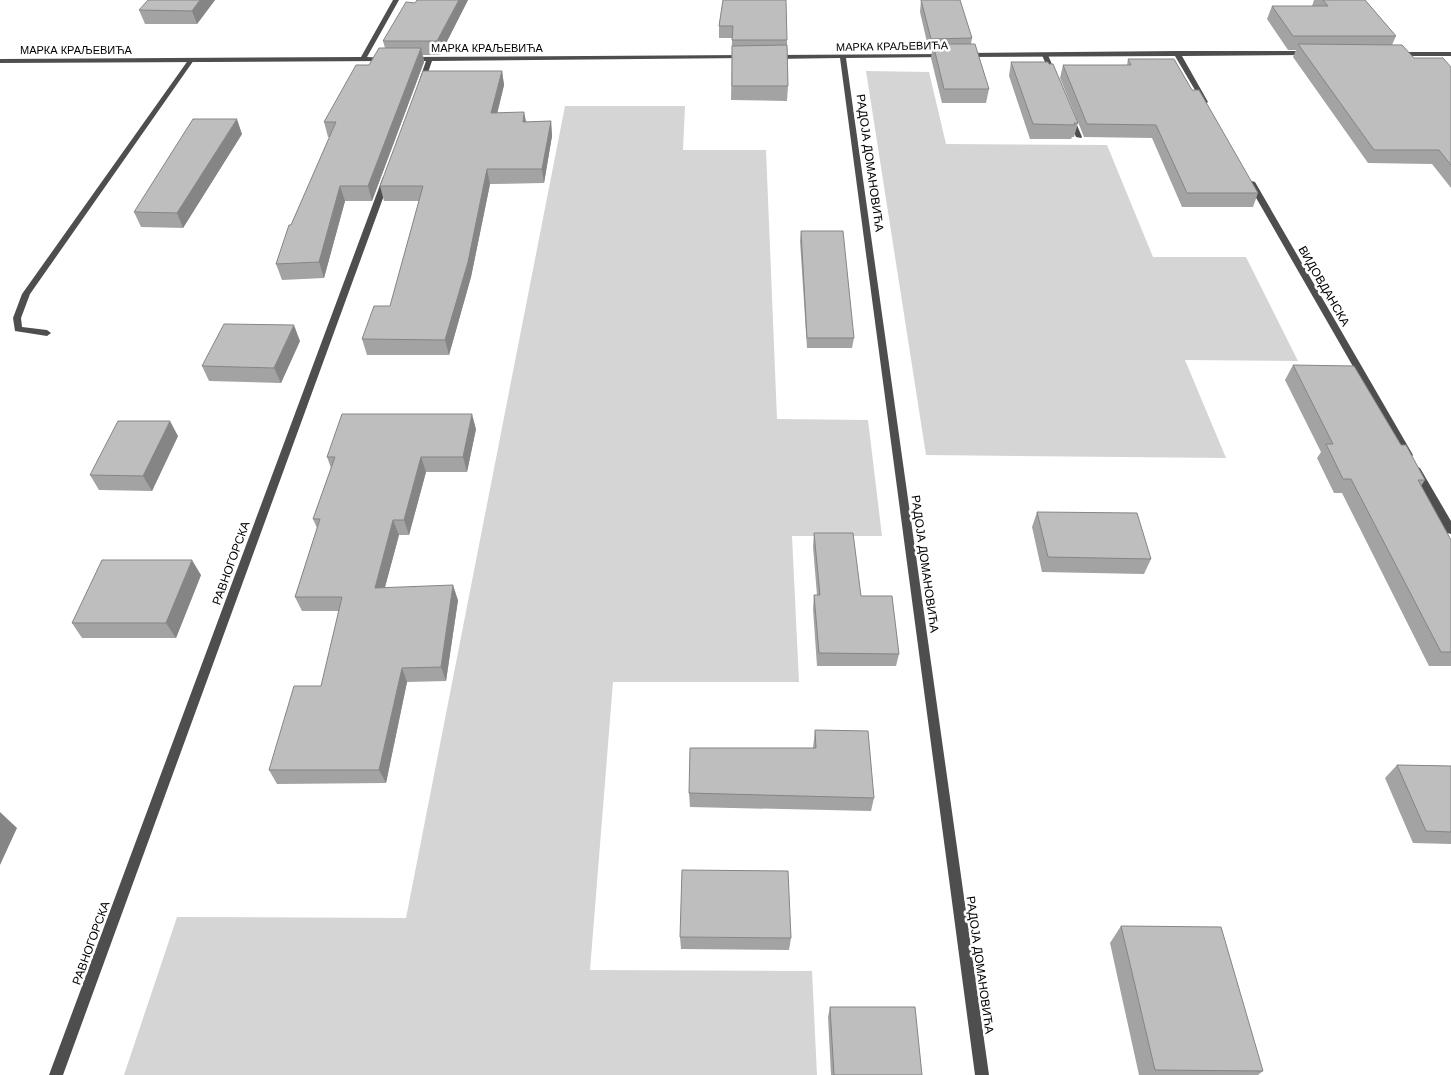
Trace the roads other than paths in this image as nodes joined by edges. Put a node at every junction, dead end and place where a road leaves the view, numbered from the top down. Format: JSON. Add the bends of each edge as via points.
{"nodes":[{"id":1,"x":396,"y":0,"type":"edge"},
{"id":2,"x":1177,"y":53,"type":"junction"},
{"id":3,"x":1314,"y":54,"type":"edge"},
{"id":4,"x":1392,"y":54,"type":"edge"},
{"id":5,"x":1451,"y":54,"type":"edge"},
{"id":6,"x":1045,"y":55,"type":"junction"},
{"id":7,"x":949,"y":56,"type":"edge"},
{"id":8,"x":958,"y":56,"type":"edge"},
{"id":9,"x":754,"y":57,"type":"edge"},
{"id":10,"x":764,"y":57,"type":"edge"},
{"id":11,"x":843,"y":57,"type":"junction"},
{"id":12,"x":363,"y":59,"type":"junction"},
{"id":13,"x":392,"y":59,"type":"edge"},
{"id":14,"x":401,"y":59,"type":"edge"},
{"id":15,"x":430,"y":59,"type":"junction"},
{"id":16,"x":191,"y":60,"type":"junction"},
{"id":17,"x":0,"y":61,"type":"edge"},
{"id":18,"x":1056,"y":82,"type":"edge"},
{"id":19,"x":416,"y":96,"type":"edge"},
{"id":20,"x":1068,"y":110,"type":"edge"},
{"id":21,"x":1212,"y":114,"type":"edge"},
{"id":22,"x":1079,"y":137,"type":"dead end"},
{"id":23,"x":389,"y":171,"type":"edge"},
{"id":24,"x":1247,"y":175,"type":"edge"},
{"id":25,"x":47,"y":333,"type":"dead end"},
{"id":26,"x":1451,"y":530,"type":"edge"},
{"id":27,"x":56,"y":1075,"type":"edge"},
{"id":28,"x":982,"y":1075,"type":"edge"}],
"edges":[{"from":1,"to":12,"type":"street"},
{"from":2,"to":3,"type":"street","name":"МАРКА КРАЉЕВИЋА"},
{"from":2,"to":6,"type":"street","name":"МАРКА КРАЉЕВИЋА"},
{"from":2,"to":21,"type":"street"},
{"from":4,"to":5,"type":"street"},
{"from":6,"to":8,"type":"street","name":"МАРКА КРАЉЕВИЋА"},
{"from":6,"to":18,"type":"street"},
{"from":7,"to":11,"type":"street","name":"МАРКА КРАЉЕВИЋА"},
{"from":9,"to":15,"type":"street","name":"МАРКА КРАЉЕВИЋА"},
{"from":10,"to":11,"type":"street","name":"МАРКА КРАЉЕВИЋА"},
{"from":11,"to":28,"type":"street","name":"РАДОЈА ДОМАНОВИЋА"},
{"from":12,"to":13,"type":"street","name":"МАРКА КРАЉЕВИЋА"},
{"from":12,"to":16,"type":"street","name":"МАРКА КРАЉЕВИЋА"},
{"from":14,"to":15,"type":"street","name":"МАРКА КРАЉЕВИЋА"},
{"from":15,"to":19,"type":"street"},
{"from":16,"to":17,"type":"street","name":"МАРКА КРАЉЕВИЋА"},
{"from":16,"to":25,"type":"street","via":[[26,294],[17,318],[18,328]]},
{"from":20,"to":22,"type":"street"},
{"from":23,"to":27,"type":"street","name":"РАВНОГОРСКА"},
{"from":24,"to":26,"type":"street","name":"ВИДОВДАНСКА"}]}
